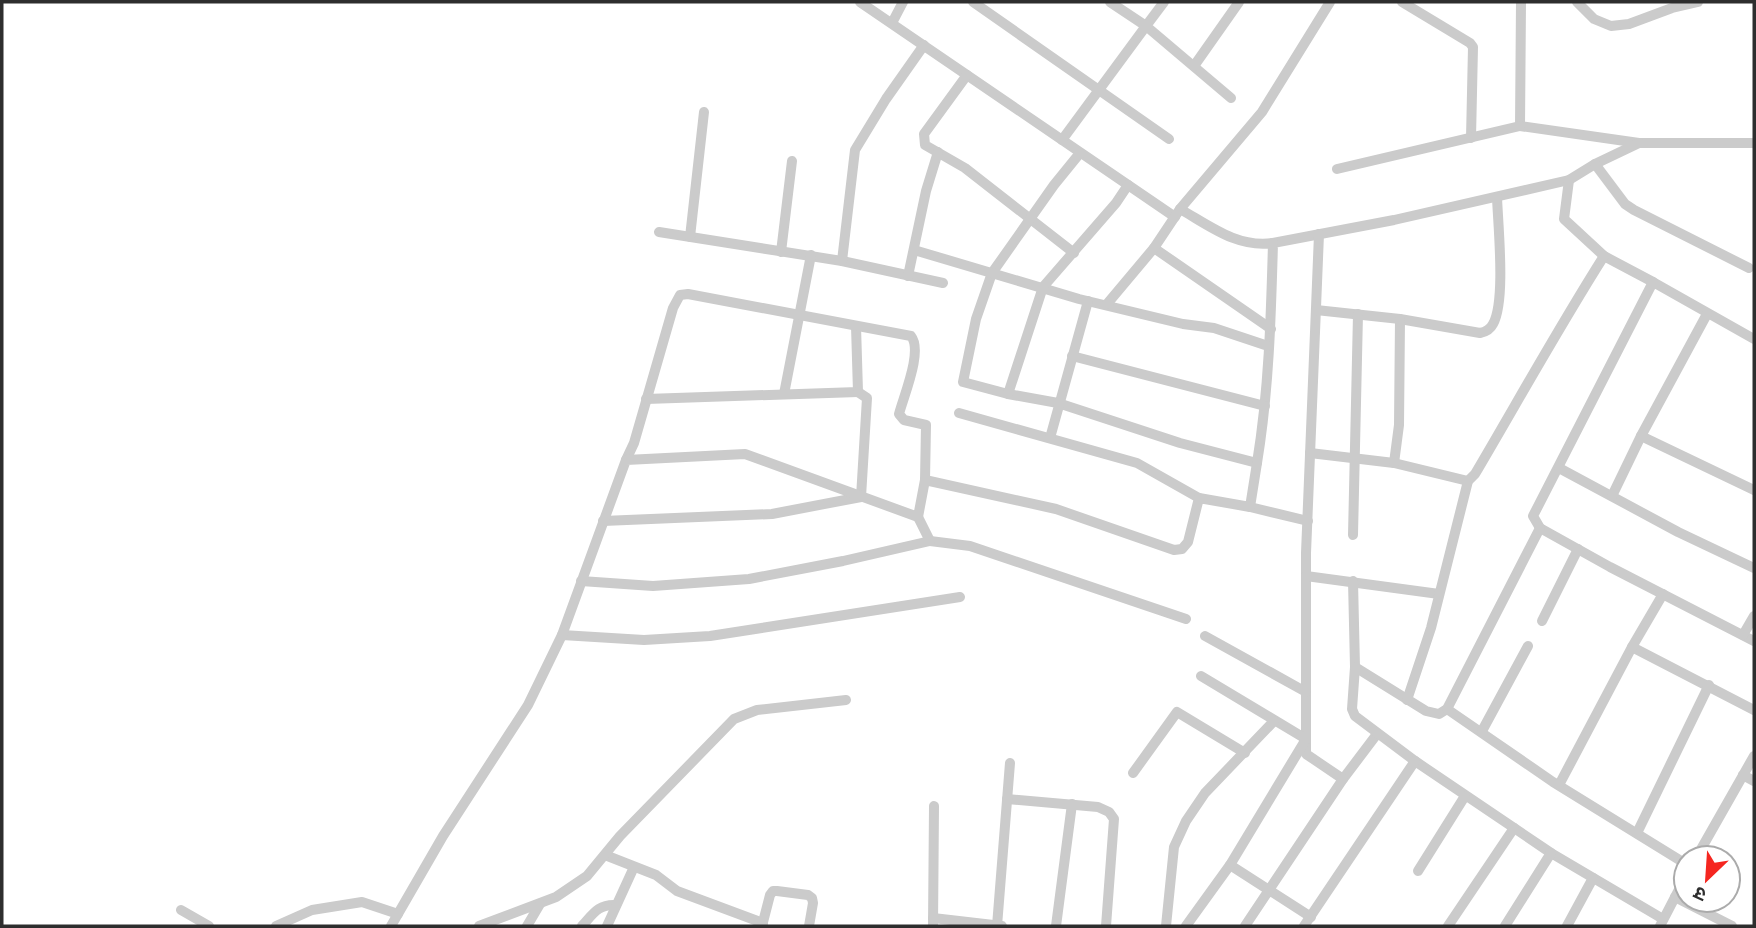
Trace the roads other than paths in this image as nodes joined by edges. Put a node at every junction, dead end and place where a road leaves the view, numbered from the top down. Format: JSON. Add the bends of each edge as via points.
{"nodes":[{"id":1,"x":860,"y":2,"type":"edge"},
{"id":2,"x":903,"y":2,"type":"edge"},
{"id":3,"x":973,"y":2,"type":"edge"},
{"id":4,"x":1110,"y":2,"type":"edge"},
{"id":5,"x":1164,"y":2,"type":"edge"},
{"id":6,"x":1239,"y":2,"type":"edge"},
{"id":7,"x":1330,"y":2,"type":"edge"},
{"id":8,"x":1402,"y":2,"type":"edge"},
{"id":9,"x":1521,"y":2,"type":"edge"},
{"id":10,"x":1577,"y":2,"type":"edge"},
{"id":11,"x":1698,"y":2,"type":"edge"},
{"id":12,"x":892,"y":23,"type":"junction"},
{"id":13,"x":1146,"y":26,"type":"junction"},
{"id":14,"x":924,"y":45,"type":"junction"},
{"id":15,"x":1194,"y":66,"type":"junction"},
{"id":16,"x":967,"y":75,"type":"junction"},
{"id":17,"x":1098,"y":90,"type":"junction"},
{"id":18,"x":1231,"y":98,"type":"dead end"},
{"id":19,"x":704,"y":112,"type":"dead end"},
{"id":20,"x":1520,"y":127,"type":"junction"},
{"id":21,"x":1471,"y":138,"type":"junction"},
{"id":22,"x":1169,"y":139,"type":"dead end"},
{"id":23,"x":1062,"y":140,"type":"junction"},
{"id":24,"x":1639,"y":143,"type":"junction"},
{"id":25,"x":1754,"y":143,"type":"edge"},
{"id":26,"x":938,"y":152,"type":"junction"},
{"id":27,"x":1080,"y":153,"type":"junction"},
{"id":28,"x":792,"y":161,"type":"dead end"},
{"id":29,"x":1595,"y":164,"type":"junction"},
{"id":30,"x":1337,"y":169,"type":"dead end"},
{"id":31,"x":1570,"y":180,"type":"junction"},
{"id":32,"x":1128,"y":185,"type":"junction"},
{"id":33,"x":1497,"y":197,"type":"junction"},
{"id":34,"x":1177,"y":213,"type":"junction"},
{"id":35,"x":1031,"y":219,"type":"junction"},
{"id":36,"x":659,"y":232,"type":"dead end"},
{"id":37,"x":1319,"y":234,"type":"junction"},
{"id":38,"x":690,"y":237,"type":"junction"},
{"id":39,"x":1273,"y":243,"type":"junction"},
{"id":40,"x":1154,"y":248,"type":"junction"},
{"id":41,"x":914,"y":250,"type":"junction"},
{"id":42,"x":781,"y":252,"type":"junction"},
{"id":43,"x":1074,"y":253,"type":"junction"},
{"id":44,"x":811,"y":255,"type":"junction"},
{"id":45,"x":1604,"y":256,"type":"junction"},
{"id":46,"x":842,"y":261,"type":"junction"},
{"id":47,"x":1749,"y":268,"type":"dead end"},
{"id":48,"x":992,"y":273,"type":"junction"},
{"id":49,"x":908,"y":276,"type":"junction"},
{"id":50,"x":1653,"y":282,"type":"junction"},
{"id":51,"x":943,"y":283,"type":"dead end"},
{"id":52,"x":1043,"y":287,"type":"junction"},
{"id":53,"x":1088,"y":301,"type":"junction"},
{"id":54,"x":1107,"y":304,"type":"junction"},
{"id":55,"x":1316,"y":310,"type":"junction"},
{"id":56,"x":800,"y":313,"type":"junction"},
{"id":57,"x":1358,"y":314,"type":"junction"},
{"id":58,"x":1707,"y":314,"type":"junction"},
{"id":59,"x":1399,"y":319,"type":"junction"},
{"id":60,"x":856,"y":326,"type":"junction"},
{"id":61,"x":1271,"y":329,"type":"junction"},
{"id":62,"x":1754,"y":339,"type":"edge"},
{"id":63,"x":1268,"y":346,"type":"junction"},
{"id":64,"x":1072,"y":356,"type":"junction"},
{"id":65,"x":858,"y":392,"type":"junction"},
{"id":66,"x":784,"y":394,"type":"junction"},
{"id":67,"x":1009,"y":394,"type":"junction"},
{"id":68,"x":646,"y":399,"type":"junction"},
{"id":69,"x":1058,"y":403,"type":"junction"},
{"id":70,"x":1265,"y":405,"type":"junction"},
{"id":71,"x":959,"y":412,"type":"dead end"},
{"id":72,"x":1641,"y":436,"type":"junction"},
{"id":73,"x":1050,"y":438,"type":"junction"},
{"id":74,"x":1310,"y":453,"type":"junction"},
{"id":75,"x":1356,"y":458,"type":"junction"},
{"id":76,"x":626,"y":460,"type":"junction"},
{"id":77,"x":1258,"y":463,"type":"junction"},
{"id":78,"x":1394,"y":463,"type":"junction"},
{"id":79,"x":1559,"y":468,"type":"junction"},
{"id":80,"x":925,"y":480,"type":"junction"},
{"id":81,"x":1468,"y":481,"type":"junction"},
{"id":82,"x":1754,"y":490,"type":"edge"},
{"id":83,"x":861,"y":496,"type":"junction"},
{"id":84,"x":1612,"y":496,"type":"junction"},
{"id":85,"x":1199,"y":498,"type":"junction"},
{"id":86,"x":1250,"y":506,"type":"junction"},
{"id":87,"x":918,"y":517,"type":"junction"},
{"id":88,"x":603,"y":521,"type":"junction"},
{"id":89,"x":1308,"y":521,"type":"junction"},
{"id":90,"x":1540,"y":528,"type":"junction"},
{"id":91,"x":1353,"y":535,"type":"dead end"},
{"id":92,"x":930,"y":541,"type":"junction"},
{"id":93,"x":1578,"y":549,"type":"junction"},
{"id":94,"x":1754,"y":568,"type":"edge"},
{"id":95,"x":1306,"y":576,"type":"junction"},
{"id":96,"x":581,"y":581,"type":"junction"},
{"id":97,"x":1353,"y":581,"type":"junction"},
{"id":98,"x":1439,"y":594,"type":"junction"},
{"id":99,"x":1663,"y":594,"type":"junction"},
{"id":100,"x":960,"y":597,"type":"dead end"},
{"id":101,"x":1754,"y":616,"type":"edge"},
{"id":102,"x":1186,"y":619,"type":"dead end"},
{"id":103,"x":1542,"y":621,"type":"dead end"},
{"id":104,"x":562,"y":635,"type":"junction"},
{"id":105,"x":1743,"y":635,"type":"junction"},
{"id":106,"x":1205,"y":636,"type":"dead end"},
{"id":107,"x":1754,"y":640,"type":"edge"},
{"id":108,"x":1528,"y":646,"type":"dead end"},
{"id":109,"x":1632,"y":647,"type":"junction"},
{"id":110,"x":1355,"y":667,"type":"junction"},
{"id":111,"x":1201,"y":676,"type":"dead end"},
{"id":112,"x":1709,"y":685,"type":"junction"},
{"id":113,"x":1306,"y":691,"type":"junction"},
{"id":114,"x":846,"y":700,"type":"dead end"},
{"id":115,"x":1407,"y":700,"type":"junction"},
{"id":116,"x":1447,"y":709,"type":"junction"},
{"id":117,"x":1754,"y":710,"type":"edge"},
{"id":118,"x":1274,"y":721,"type":"junction"},
{"id":119,"x":1482,"y":731,"type":"junction"},
{"id":120,"x":1377,"y":734,"type":"junction"},
{"id":121,"x":1306,"y":739,"type":"junction"},
{"id":122,"x":1245,"y":753,"type":"junction"},
{"id":123,"x":1754,"y":756,"type":"edge"},
{"id":124,"x":1415,"y":761,"type":"junction"},
{"id":125,"x":1010,"y":763,"type":"dead end"},
{"id":126,"x":1133,"y":773,"type":"dead end"},
{"id":127,"x":1743,"y":775,"type":"junction"},
{"id":128,"x":1343,"y":779,"type":"junction"},
{"id":129,"x":1754,"y":781,"type":"edge"},
{"id":130,"x":1559,"y":785,"type":"junction"},
{"id":131,"x":1465,"y":796,"type":"junction"},
{"id":132,"x":1007,"y":799,"type":"junction"},
{"id":133,"x":1072,"y":804,"type":"junction"},
{"id":134,"x":934,"y":806,"type":"dead end"},
{"id":135,"x":1514,"y":828,"type":"junction"},
{"id":136,"x":1637,"y":832,"type":"junction"},
{"id":137,"x":1704,"y":844,"type":"edge"},
{"id":138,"x":1550,"y":853,"type":"junction"},
{"id":139,"x":605,"y":855,"type":"junction"},
{"id":140,"x":1672,"y":855,"type":"edge"},
{"id":141,"x":1230,"y":865,"type":"junction"},
{"id":142,"x":634,"y":867,"type":"junction"},
{"id":143,"x":1418,"y":871,"type":"dead end"},
{"id":144,"x":1593,"y":878,"type":"junction"},
{"id":145,"x":1269,"y":891,"type":"junction"},
{"id":146,"x":1672,"y":903,"type":"edge"},
{"id":147,"x":540,"y":904,"type":"junction"},
{"id":148,"x":616,"y":905,"type":"junction"},
{"id":149,"x":181,"y":910,"type":"dead end"},
{"id":150,"x":398,"y":914,"type":"junction"},
{"id":151,"x":1708,"y":914,"type":"edge"},
{"id":152,"x":1311,"y":917,"type":"junction"},
{"id":153,"x":933,"y":922,"type":"edge"},
{"id":154,"x":1662,"y":923,"type":"edge"},
{"id":155,"x":762,"y":925,"type":"edge"},
{"id":156,"x":209,"y":926,"type":"edge"},
{"id":157,"x":275,"y":926,"type":"edge"},
{"id":158,"x":391,"y":926,"type":"edge"},
{"id":159,"x":479,"y":926,"type":"edge"},
{"id":160,"x":527,"y":926,"type":"edge"},
{"id":161,"x":582,"y":926,"type":"edge"},
{"id":162,"x":607,"y":926,"type":"edge"},
{"id":163,"x":808,"y":926,"type":"edge"},
{"id":164,"x":998,"y":926,"type":"edge"},
{"id":165,"x":1003,"y":926,"type":"edge"},
{"id":166,"x":1056,"y":926,"type":"edge"},
{"id":167,"x":1107,"y":926,"type":"edge"},
{"id":168,"x":1166,"y":926,"type":"edge"},
{"id":169,"x":1186,"y":926,"type":"edge"},
{"id":170,"x":1245,"y":926,"type":"edge"},
{"id":171,"x":1304,"y":926,"type":"edge"},
{"id":172,"x":1448,"y":926,"type":"edge"},
{"id":173,"x":1506,"y":926,"type":"edge"},
{"id":174,"x":1567,"y":926,"type":"edge"},
{"id":175,"x":1732,"y":926,"type":"edge"}],
"edges":[{"from":1,"to":12,"type":"street"},
{"from":2,"to":12,"type":"street"},
{"from":3,"to":17,"type":"street"},
{"from":4,"to":13,"type":"street"},
{"from":5,"to":13,"type":"street"},
{"from":6,"to":15,"type":"street"},
{"from":7,"to":34,"type":"street","via":[[1262,111]]},
{"from":8,"to":21,"type":"street","via":[[1471,43]]},
{"from":9,"to":20,"type":"street"},
{"from":10,"to":11,"type":"street","via":[[1594,19],[1611,26]]},
{"from":12,"to":14,"type":"street"},
{"from":13,"to":15,"type":"street"},
{"from":13,"to":17,"type":"street"},
{"from":14,"to":16,"type":"street"},
{"from":14,"to":46,"type":"street","via":[[855,150]]},
{"from":15,"to":18,"type":"street"},
{"from":16,"to":23,"type":"street"},
{"from":16,"to":26,"type":"street","via":[[924,134],[925,145]]},
{"from":17,"to":22,"type":"street"},
{"from":17,"to":23,"type":"street"},
{"from":19,"to":38,"type":"street"},
{"from":20,"to":21,"type":"street"},
{"from":20,"to":24,"type":"street"},
{"from":21,"to":30,"type":"street"},
{"from":23,"to":27,"type":"street"},
{"from":24,"to":25,"type":"street"},
{"from":24,"to":29,"type":"street"},
{"from":26,"to":35,"type":"street","via":[[965,167]]},
{"from":26,"to":41,"type":"street"},
{"from":27,"to":32,"type":"street"},
{"from":27,"to":35,"type":"street"},
{"from":28,"to":42,"type":"street"},
{"from":29,"to":31,"type":"street"},
{"from":29,"to":47,"type":"street","via":[[1625,204]]},
{"from":31,"to":33,"type":"street"},
{"from":31,"to":45,"type":"street","via":[[1564,219]]},
{"from":32,"to":34,"type":"street"},
{"from":32,"to":43,"type":"street"},
{"from":33,"to":37,"type":"street"},
{"from":33,"to":59,"type":"street","via":[[1500,306],[1490,328],[1479,333]]},
{"from":34,"to":39,"type":"street","via":[[1232,239]]},
{"from":34,"to":40,"type":"street"},
{"from":35,"to":43,"type":"street"},
{"from":35,"to":48,"type":"street"},
{"from":36,"to":38,"type":"street"},
{"from":37,"to":39,"type":"street"},
{"from":37,"to":55,"type":"street"},
{"from":38,"to":42,"type":"street"},
{"from":39,"to":61,"type":"street"},
{"from":40,"to":54,"type":"street"},
{"from":40,"to":61,"type":"street"},
{"from":41,"to":48,"type":"street"},
{"from":41,"to":49,"type":"street"},
{"from":42,"to":44,"type":"street"},
{"from":43,"to":52,"type":"street"},
{"from":44,"to":46,"type":"street"},
{"from":44,"to":56,"type":"street"},
{"from":45,"to":50,"type":"street"},
{"from":45,"to":81,"type":"street"},
{"from":46,"to":49,"type":"street"},
{"from":48,"to":52,"type":"street"},
{"from":48,"to":67,"type":"street","via":[[962,381]]},
{"from":49,"to":51,"type":"street"},
{"from":50,"to":58,"type":"street"},
{"from":50,"to":79,"type":"street"},
{"from":52,"to":53,"type":"street"},
{"from":52,"to":67,"type":"street"},
{"from":53,"to":54,"type":"street"},
{"from":53,"to":64,"type":"street"},
{"from":54,"to":63,"type":"street","via":[[1214,328]]},
{"from":55,"to":57,"type":"street"},
{"from":55,"to":74,"type":"street"},
{"from":56,"to":60,"type":"street"},
{"from":56,"to":66,"type":"street"},
{"from":56,"to":68,"type":"street","via":[[680,295]]},
{"from":57,"to":59,"type":"street"},
{"from":57,"to":75,"type":"street"},
{"from":58,"to":62,"type":"street"},
{"from":58,"to":72,"type":"street"},
{"from":59,"to":78,"type":"street","via":[[1399,425]]},
{"from":60,"to":65,"type":"street"},
{"from":60,"to":80,"type":"street","via":[[914,338],[916,354],[899,414],[904,420],[926,425]]},
{"from":61,"to":63,"type":"street"},
{"from":63,"to":70,"type":"street"},
{"from":64,"to":69,"type":"street"},
{"from":64,"to":70,"type":"street"},
{"from":65,"to":66,"type":"street"},
{"from":65,"to":83,"type":"street","via":[[867,398]]},
{"from":66,"to":68,"type":"street"},
{"from":67,"to":69,"type":"street"},
{"from":68,"to":76,"type":"street"},
{"from":69,"to":73,"type":"street"},
{"from":69,"to":77,"type":"street"},
{"from":70,"to":77,"type":"street"},
{"from":71,"to":73,"type":"street"},
{"from":72,"to":82,"type":"street"},
{"from":72,"to":84,"type":"street"},
{"from":73,"to":85,"type":"street","via":[[1137,463]]},
{"from":74,"to":75,"type":"street"},
{"from":74,"to":89,"type":"street"},
{"from":75,"to":78,"type":"street"},
{"from":75,"to":91,"type":"street"},
{"from":76,"to":83,"type":"street","via":[[745,454]]},
{"from":76,"to":88,"type":"street"},
{"from":77,"to":86,"type":"street"},
{"from":78,"to":81,"type":"street"},
{"from":79,"to":84,"type":"street"},
{"from":79,"to":90,"type":"street","via":[[1533,516]]},
{"from":80,"to":85,"type":"street","via":[[1056,509],[1174,550],[1182,550],[1188,542]]},
{"from":80,"to":87,"type":"street"},
{"from":81,"to":98,"type":"street"},
{"from":83,"to":87,"type":"street"},
{"from":83,"to":88,"type":"street","via":[[772,514]]},
{"from":84,"to":94,"type":"street"},
{"from":85,"to":86,"type":"street"},
{"from":86,"to":89,"type":"street"},
{"from":87,"to":92,"type":"street"},
{"from":88,"to":96,"type":"street"},
{"from":89,"to":95,"type":"street"},
{"from":90,"to":93,"type":"street"},
{"from":90,"to":116,"type":"street"},
{"from":92,"to":96,"type":"street","via":[[749,579],[653,586]]},
{"from":92,"to":102,"type":"street","via":[[970,546]]},
{"from":93,"to":99,"type":"street"},
{"from":93,"to":103,"type":"street"},
{"from":95,"to":97,"type":"street"},
{"from":95,"to":113,"type":"street"},
{"from":96,"to":104,"type":"street"},
{"from":97,"to":98,"type":"street"},
{"from":97,"to":110,"type":"street"},
{"from":98,"to":115,"type":"street"},
{"from":99,"to":105,"type":"street"},
{"from":99,"to":109,"type":"street"},
{"from":100,"to":104,"type":"street","via":[[710,636],[644,640]]},
{"from":101,"to":105,"type":"street"},
{"from":104,"to":150,"type":"street","via":[[528,705]]},
{"from":105,"to":107,"type":"street"},
{"from":106,"to":113,"type":"street"},
{"from":108,"to":119,"type":"street"},
{"from":109,"to":112,"type":"street"},
{"from":109,"to":130,"type":"street"},
{"from":110,"to":115,"type":"street"},
{"from":110,"to":120,"type":"street","via":[[1352,709]]},
{"from":111,"to":118,"type":"street"},
{"from":112,"to":117,"type":"street"},
{"from":112,"to":136,"type":"street"},
{"from":113,"to":121,"type":"street"},
{"from":114,"to":139,"type":"street","via":[[757,710],[734,719]]},
{"from":115,"to":116,"type":"street","via":[[1433,714]]},
{"from":116,"to":119,"type":"street"},
{"from":118,"to":121,"type":"street"},
{"from":118,"to":122,"type":"street"},
{"from":119,"to":130,"type":"street"},
{"from":120,"to":124,"type":"street"},
{"from":120,"to":128,"type":"street"},
{"from":121,"to":128,"type":"street","via":[[1306,754]]},
{"from":121,"to":141,"type":"street"},
{"from":122,"to":126,"type":"street","via":[[1177,712]]},
{"from":122,"to":168,"type":"street","via":[[1205,793],[1174,847]]},
{"from":123,"to":127,"type":"street"},
{"from":124,"to":131,"type":"street"},
{"from":124,"to":152,"type":"street"},
{"from":125,"to":132,"type":"street"},
{"from":127,"to":129,"type":"street"},
{"from":127,"to":137,"type":"street"},
{"from":128,"to":145,"type":"street"},
{"from":130,"to":136,"type":"street"},
{"from":131,"to":135,"type":"street"},
{"from":131,"to":143,"type":"street"},
{"from":132,"to":133,"type":"street"},
{"from":132,"to":164,"type":"street"},
{"from":133,"to":166,"type":"street"},
{"from":133,"to":167,"type":"street","via":[[1098,807],[1114,819]]},
{"from":134,"to":153,"type":"street"},
{"from":135,"to":138,"type":"street"},
{"from":135,"to":172,"type":"street"},
{"from":136,"to":140,"type":"street"},
{"from":138,"to":144,"type":"street"},
{"from":138,"to":173,"type":"street"},
{"from":139,"to":142,"type":"street"},
{"from":139,"to":147,"type":"street","via":[[587,876]]},
{"from":141,"to":145,"type":"street"},
{"from":141,"to":169,"type":"street"},
{"from":142,"to":148,"type":"street"},
{"from":142,"to":155,"type":"street","via":[[677,891]]},
{"from":144,"to":154,"type":"street"},
{"from":144,"to":174,"type":"street"},
{"from":145,"to":152,"type":"street"},
{"from":145,"to":170,"type":"street"},
{"from":146,"to":154,"type":"street"},
{"from":147,"to":159,"type":"street"},
{"from":147,"to":160,"type":"street"},
{"from":148,"to":161,"type":"street","via":[[597,908]]},
{"from":148,"to":162,"type":"street"},
{"from":149,"to":156,"type":"street"},
{"from":150,"to":157,"type":"street","via":[[362,902],[312,910]]},
{"from":150,"to":158,"type":"street"},
{"from":151,"to":175,"type":"street"},
{"from":152,"to":171,"type":"street"},
{"from":153,"to":164,"type":"street"},
{"from":155,"to":163,"type":"street","via":[[770,895],[777,891],[812,898]]},
{"from":164,"to":165,"type":"street"}]}
